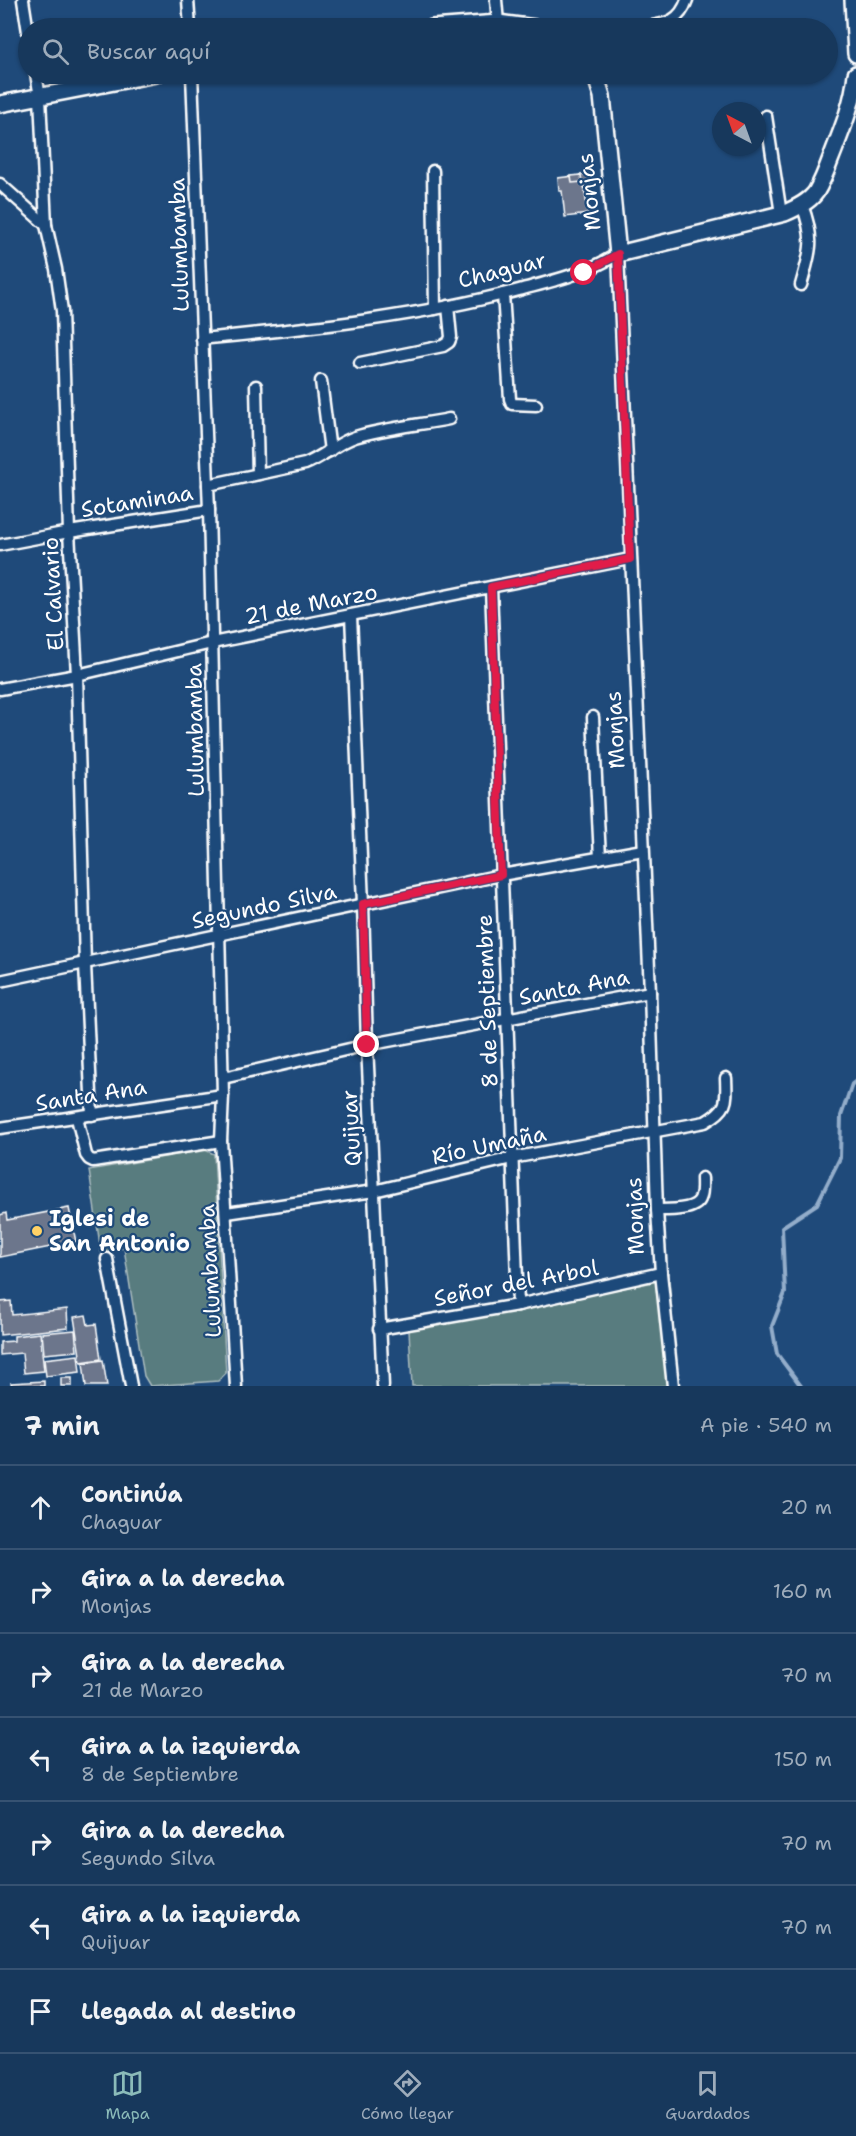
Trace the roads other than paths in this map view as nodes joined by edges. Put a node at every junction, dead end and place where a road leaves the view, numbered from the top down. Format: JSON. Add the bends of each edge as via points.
{"nodes":[{"id":1,"x":23,"y":0,"type":"edge"},
{"id":2,"x":188,"y":0,"type":"edge"},
{"id":3,"x":496,"y":0,"type":"edge"},
{"id":4,"x":687,"y":0,"type":"edge"},
{"id":5,"x":853,"y":0,"type":"edge"},
{"id":6,"x":26,"y":18,"type":"edge"},
{"id":7,"x":189,"y":18,"type":"edge"},
{"id":8,"x":498,"y":18,"type":"edge"},
{"id":9,"x":676,"y":18,"type":"edge"},
{"id":10,"x":856,"y":54,"type":"edge"},
{"id":11,"x":856,"y":74,"type":"edge"},
{"id":12,"x":38,"y":84,"type":"edge"},
{"id":13,"x":106,"y":84,"type":"edge"},
{"id":14,"x":192,"y":84,"type":"edge"},
{"id":15,"x":599,"y":84,"type":"edge"},
{"id":16,"x":40,"y":97,"type":"junction"},
{"id":17,"x":0,"y":104,"type":"edge"},
{"id":18,"x":766,"y":116,"type":"dead end"},
{"id":19,"x":433,"y":171,"type":"dead end"},
{"id":20,"x":0,"y":184,"type":"edge"},
{"id":21,"x":802,"y":205,"type":"junction"},
{"id":22,"x":781,"y":214,"type":"junction"},
{"id":23,"x":46,"y":225,"type":"junction"},
{"id":24,"x":618,"y":254,"type":"junction"},
{"id":25,"x":801,"y":285,"type":"dead end"},
{"id":26,"x":503,"y":294,"type":"junction"},
{"id":27,"x":448,"y":306,"type":"junction"},
{"id":28,"x":435,"y":309,"type":"junction"},
{"id":29,"x":202,"y":339,"type":"junction"},
{"id":30,"x":360,"y":363,"type":"dead end"},
{"id":31,"x":321,"y":381,"type":"dead end"},
{"id":32,"x":256,"y":386,"type":"dead end"},
{"id":33,"x":536,"y":405,"type":"dead end"},
{"id":34,"x":449,"y":419,"type":"dead end"},
{"id":35,"x":330,"y":451,"type":"junction"},
{"id":36,"x":258,"y":474,"type":"junction"},
{"id":37,"x":208,"y":485,"type":"junction"},
{"id":38,"x":210,"y":510,"type":"junction"},
{"id":39,"x":69,"y":532,"type":"junction"},
{"id":40,"x":0,"y":545,"type":"edge"},
{"id":41,"x":630,"y":559,"type":"junction"},
{"id":42,"x":491,"y":587,"type":"junction"},
{"id":43,"x":351,"y":615,"type":"junction"},
{"id":44,"x":212,"y":643,"type":"junction"},
{"id":45,"x":77,"y":675,"type":"junction"},
{"id":46,"x":0,"y":689,"type":"edge"},
{"id":47,"x":593,"y":717,"type":"dead end"},
{"id":48,"x":643,"y":850,"type":"junction"},
{"id":49,"x":600,"y":858,"type":"junction"},
{"id":50,"x":501,"y":875,"type":"junction"},
{"id":51,"x":363,"y":904,"type":"junction"},
{"id":52,"x":220,"y":935,"type":"junction"},
{"id":53,"x":85,"y":964,"type":"junction"},
{"id":54,"x":0,"y":981,"type":"edge"},
{"id":55,"x":650,"y":992,"type":"junction"},
{"id":56,"x":507,"y":1019,"type":"junction"},
{"id":57,"x":367,"y":1045,"type":"junction"},
{"id":58,"x":223,"y":1078,"type":"junction"},
{"id":59,"x":726,"y":1078,"type":"dead end"},
{"id":60,"x":223,"y":1095,"type":"junction"},
{"id":61,"x":92,"y":1115,"type":"junction"},
{"id":62,"x":77,"y":1118,"type":"junction"},
{"id":63,"x":0,"y":1128,"type":"edge"},
{"id":64,"x":655,"y":1131,"type":"junction"},
{"id":65,"x":221,"y":1141,"type":"junction"},
{"id":66,"x":512,"y":1158,"type":"junction"},
{"id":67,"x":702,"y":1178,"type":"dead end"},
{"id":68,"x":374,"y":1191,"type":"junction"},
{"id":69,"x":657,"y":1210,"type":"junction"},
{"id":70,"x":227,"y":1213,"type":"junction"},
{"id":71,"x":107,"y":1259,"type":"dead end"},
{"id":72,"x":661,"y":1273,"type":"junction"},
{"id":73,"x":519,"y":1305,"type":"junction"},
{"id":74,"x":379,"y":1329,"type":"junction"},
{"id":75,"x":131,"y":1386,"type":"edge"},
{"id":76,"x":236,"y":1386,"type":"edge"},
{"id":77,"x":383,"y":1386,"type":"edge"},
{"id":78,"x":673,"y":1386,"type":"edge"}],
"edges":[{"from":1,"to":6,"type":"street"},
{"from":2,"to":7,"type":"street"},
{"from":3,"to":8,"type":"street"},
{"from":4,"to":9,"type":"street"},
{"from":5,"to":10,"type":"street"},
{"from":11,"to":21,"type":"street","name":"Chaguar","via":[[848,114],[826,171],[815,193]]},
{"from":12,"to":16,"type":"street","name":"El Calvario"},
{"from":13,"to":16,"type":"street"},
{"from":14,"to":29,"type":"street","name":"Lulumbamba"},
{"from":15,"to":24,"type":"street","name":"Monjas"},
{"from":16,"to":17,"type":"street"},
{"from":16,"to":23,"type":"street","name":"El Calvario"},
{"from":18,"to":22,"type":"street"},
{"from":19,"to":28,"type":"street"},
{"from":20,"to":23,"type":"street"},
{"from":21,"to":22,"type":"street","name":"Chaguar"},
{"from":21,"to":25,"type":"street","via":[[812,241]]},
{"from":22,"to":24,"type":"street","name":"Chaguar"},
{"from":23,"to":39,"type":"street","name":"El Calvario","via":[[62,311]]},
{"from":24,"to":26,"type":"street","name":"Chaguar","via":[[584,273]]},
{"from":24,"to":41,"type":"street","name":"Monjas"},
{"from":26,"to":27,"type":"street","name":"Chaguar"},
{"from":26,"to":33,"type":"street","via":[[510,399],[512,404]]},
{"from":27,"to":28,"type":"street","name":"Chaguar"},
{"from":27,"to":30,"type":"street","via":[[451,337],[443,346]]},
{"from":28,"to":29,"type":"street","name":"Chaguar","via":[[344,324]]},
{"from":29,"to":37,"type":"street","name":"Lulumbamba"},
{"from":31,"to":35,"type":"street"},
{"from":32,"to":36,"type":"street"},
{"from":34,"to":35,"type":"street","via":[[356,437]]},
{"from":35,"to":36,"type":"street","via":[[305,464]]},
{"from":36,"to":37,"type":"street"},
{"from":37,"to":38,"type":"street","name":"Lulumbamba"},
{"from":38,"to":39,"type":"street","name":"Sotaminaa"},
{"from":38,"to":44,"type":"street","name":"Lulumbamba"},
{"from":39,"to":40,"type":"street","name":"Sotaminaa"},
{"from":39,"to":45,"type":"street","name":"El Calvario"},
{"from":41,"to":42,"type":"street","name":"21 de Marzo"},
{"from":41,"to":48,"type":"street","name":"Monjas"},
{"from":42,"to":43,"type":"street","name":"21 de Marzo"},
{"from":42,"to":50,"type":"street","name":"8 de Septiembre"},
{"from":43,"to":44,"type":"street","name":"21 de Marzo"},
{"from":43,"to":51,"type":"street","name":"Quijuar"},
{"from":44,"to":45,"type":"street","name":"21 de Marzo"},
{"from":44,"to":52,"type":"street","name":"Lulumbamba"},
{"from":45,"to":46,"type":"street","name":"21 de Marzo"},
{"from":45,"to":53,"type":"street","name":"El Calvario"},
{"from":47,"to":49,"type":"street"},
{"from":48,"to":49,"type":"street","name":"Segundo Silva"},
{"from":48,"to":55,"type":"street","name":"Monjas"},
{"from":49,"to":50,"type":"street","name":"Segundo Silva"},
{"from":50,"to":51,"type":"street","name":"Segundo Silva"},
{"from":50,"to":56,"type":"street","name":"8 de Septiembre"},
{"from":51,"to":52,"type":"street","name":"Segundo Silva"},
{"from":51,"to":57,"type":"street","name":"Quijuar"},
{"from":52,"to":53,"type":"street","name":"Segundo Silva"},
{"from":52,"to":58,"type":"street","name":"Lulumbamba"},
{"from":53,"to":54,"type":"street","name":"Segundo Silva"},
{"from":53,"to":61,"type":"street","name":"El Calvario"},
{"from":55,"to":56,"type":"street","name":"Santa Ana"},
{"from":55,"to":64,"type":"street","name":"Monjas"},
{"from":56,"to":57,"type":"street","name":"Santa Ana"},
{"from":56,"to":66,"type":"street","name":"8 de Septiembre"},
{"from":57,"to":58,"type":"street","name":"Santa Ana"},
{"from":57,"to":68,"type":"street","name":"Quijuar"},
{"from":58,"to":60,"type":"street","name":"Lulumbamba"},
{"from":59,"to":64,"type":"street","name":"Río Umaña","via":[[724,1109],[715,1116],[705,1122]]},
{"from":60,"to":61,"type":"street","name":"Santa Ana"},
{"from":60,"to":65,"type":"street","name":"Lulumbamba"},
{"from":61,"to":62,"type":"street","name":"Santa Ana"},
{"from":62,"to":63,"type":"street","name":"Santa Ana"},
{"from":62,"to":65,"type":"street","via":[[86,1155],[93,1161]]},
{"from":64,"to":66,"type":"street","name":"Río Umaña"},
{"from":64,"to":69,"type":"street","name":"Monjas"},
{"from":65,"to":70,"type":"street","name":"Lulumbamba"},
{"from":66,"to":68,"type":"street","name":"Río Umaña"},
{"from":66,"to":73,"type":"street","name":"8 de Septiembre"},
{"from":67,"to":69,"type":"street","via":[[701,1198],[696,1204]]},
{"from":68,"to":70,"type":"street","name":"Río Umaña"},
{"from":68,"to":74,"type":"street","name":"Quijuar"},
{"from":69,"to":72,"type":"street","name":"Monjas"},
{"from":70,"to":76,"type":"street","name":"Lulumbamba"},
{"from":71,"to":75,"type":"street"},
{"from":72,"to":73,"type":"street","name":"Señor del Arbol"},
{"from":72,"to":78,"type":"street","name":"Monjas"},
{"from":73,"to":74,"type":"street","name":"Señor del Arbol"},
{"from":74,"to":77,"type":"street","name":"Quijuar"}]}
